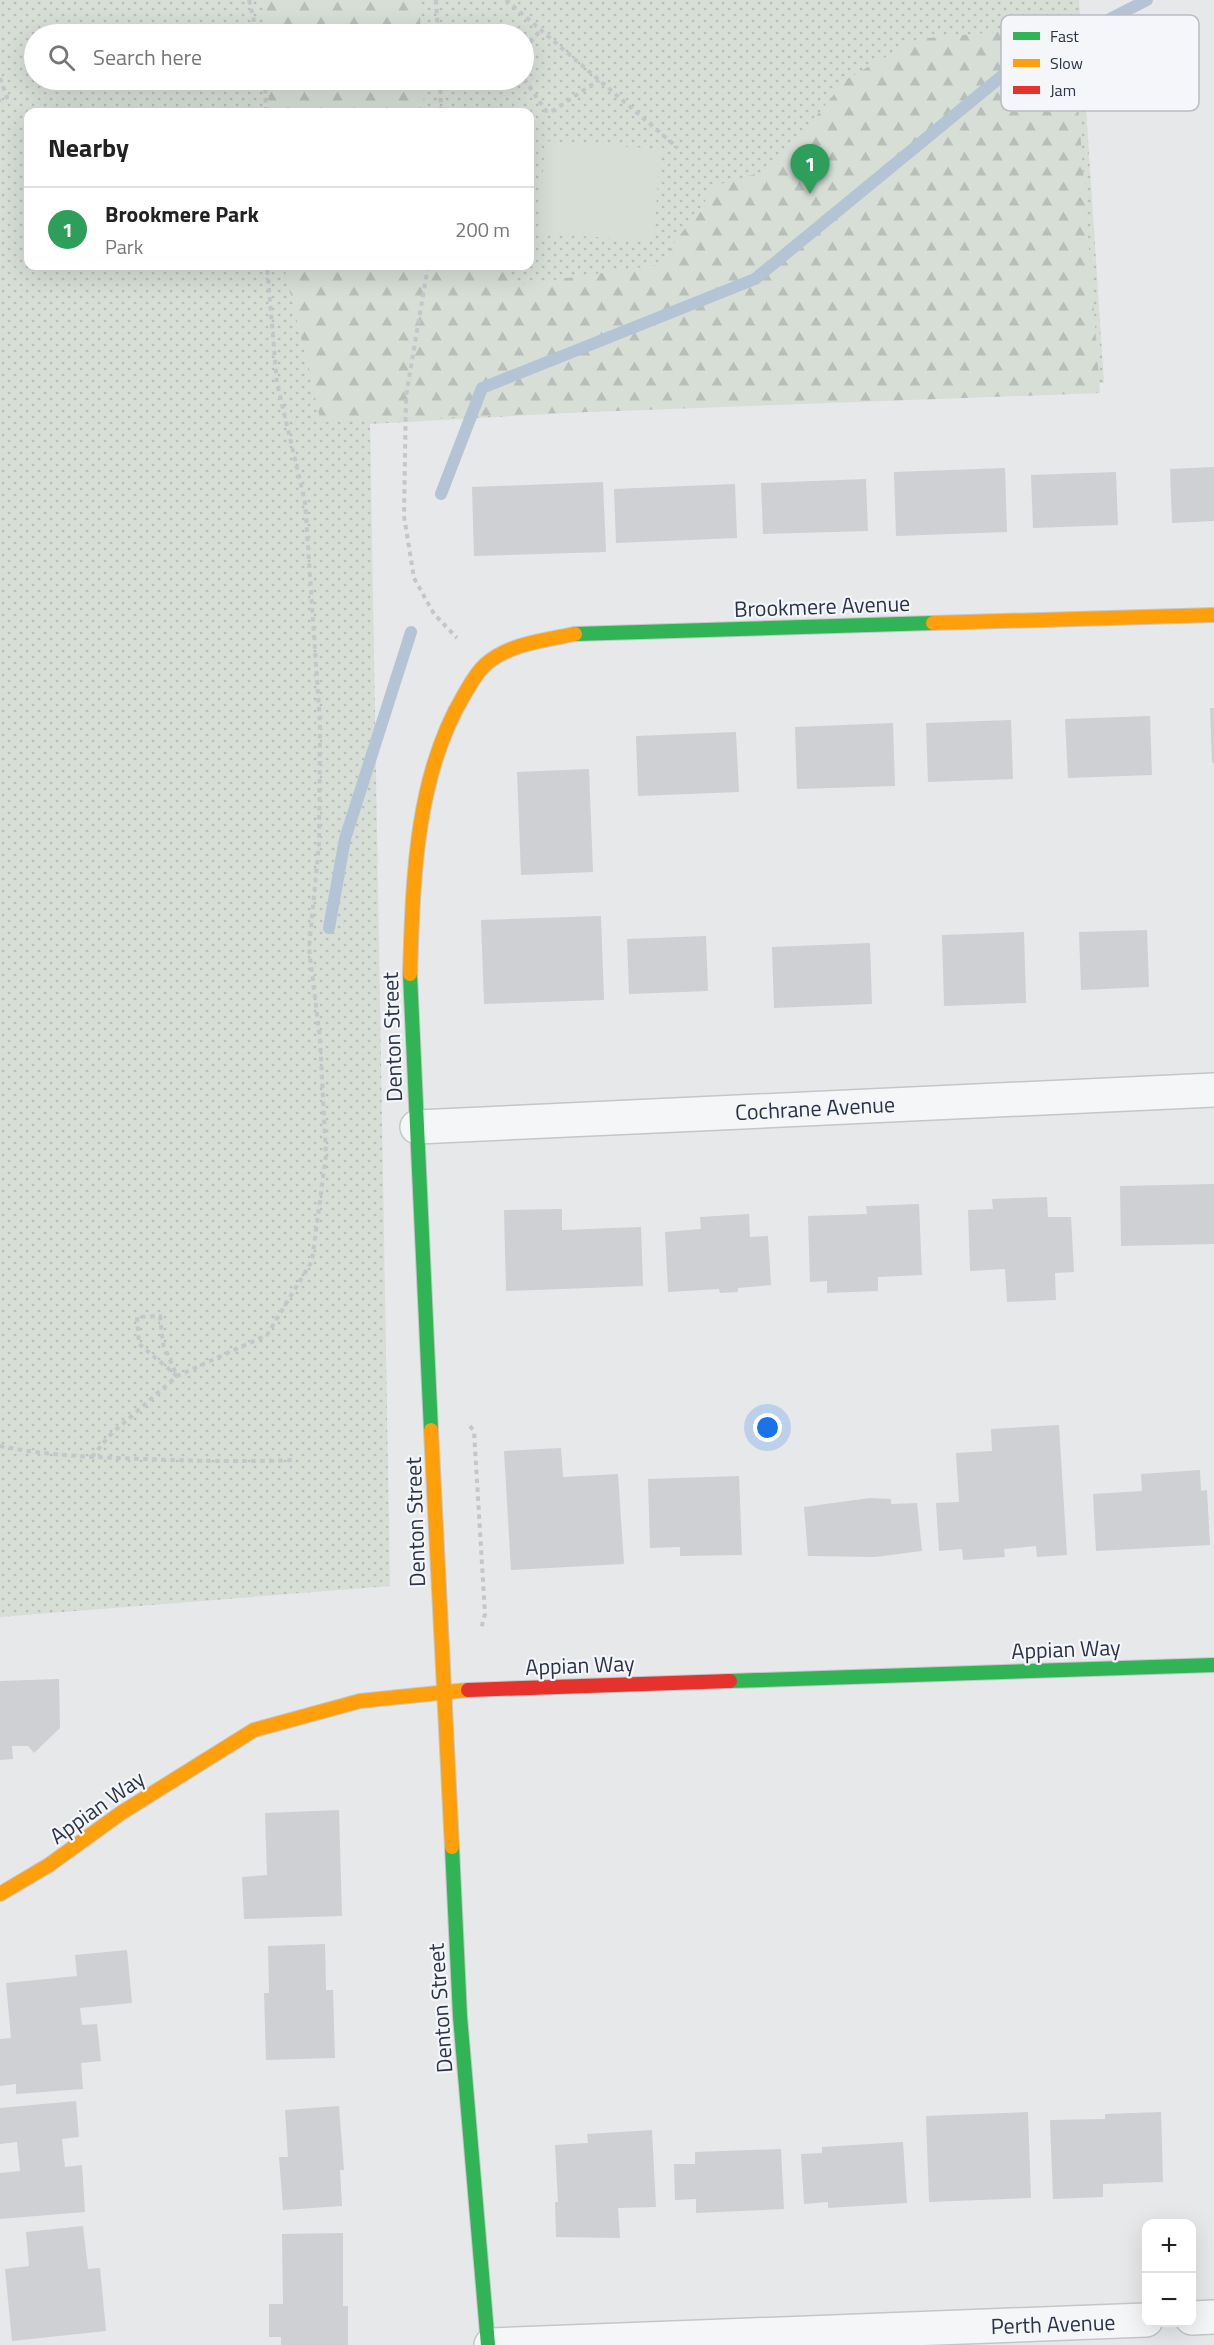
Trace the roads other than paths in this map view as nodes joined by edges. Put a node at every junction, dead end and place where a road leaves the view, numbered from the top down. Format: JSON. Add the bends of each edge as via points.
{"nodes":[{"id":1,"x":1214,"y":615,"type":"edge"},
{"id":2,"x":456,"y":703,"type":"joint"},
{"id":3,"x":1214,"y":1090,"type":"edge"},
{"id":4,"x":417,"y":1127,"type":"junction"},
{"id":5,"x":1214,"y":1665,"type":"edge"},
{"id":6,"x":443,"y":1691,"type":"junction"},
{"id":7,"x":0,"y":1894,"type":"edge"},
{"id":8,"x":1214,"y":2317,"type":"edge"},
{"id":9,"x":1196,"y":2318,"type":"edge"},
{"id":10,"x":1128,"y":2329,"type":"edge"},
{"id":11,"x":490,"y":2345,"type":"edge"}],
"edges":[{"from":1,"to":2,"type":"street","name":"Brookmere Avenue","via":[[576,634],[518,646],[485,664]]},
{"from":2,"to":4,"type":"street","name":"Denton Street","via":[[433,767],[417,855],[409,993]]},
{"from":3,"to":4,"type":"street","name":"Cochrane Avenue"},
{"from":4,"to":6,"type":"street","name":"Denton Street"},
{"from":5,"to":6,"type":"street","name":"Appian Way"},
{"from":6,"to":7,"type":"street","name":"Appian Way","via":[[360,1701],[254,1730]]},
{"from":6,"to":11,"type":"street","name":"Denton Street","via":[[460,2016]]},
{"from":8,"to":9,"type":"street"},
{"from":10,"to":11,"type":"street","name":"Perth Avenue"}]}
